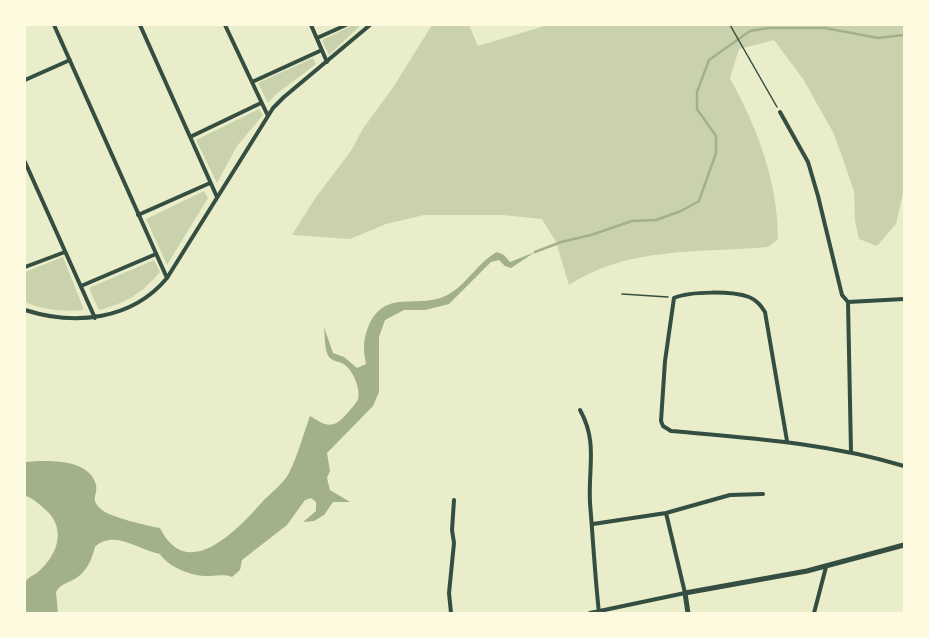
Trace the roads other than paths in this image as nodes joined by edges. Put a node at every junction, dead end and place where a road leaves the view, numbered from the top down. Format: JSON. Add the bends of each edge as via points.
{"nodes":[{"id":1,"x":54,"y":25,"type":"edge"},
{"id":2,"x":140,"y":25,"type":"edge"},
{"id":3,"x":225,"y":25,"type":"edge"},
{"id":4,"x":311,"y":25,"type":"edge"},
{"id":5,"x":346,"y":25,"type":"edge"},
{"id":6,"x":370,"y":25,"type":"edge"},
{"id":7,"x":317,"y":38,"type":"junction"},
{"id":8,"x":322,"y":50,"type":"junction"},
{"id":9,"x":70,"y":60,"type":"junction"},
{"id":10,"x":327,"y":62,"type":"junction"},
{"id":11,"x":25,"y":80,"type":"edge"},
{"id":12,"x":252,"y":82,"type":"junction"},
{"id":13,"x":261,"y":103,"type":"junction"},
{"id":14,"x":780,"y":112,"type":"road end"},
{"id":15,"x":268,"y":116,"type":"junction"},
{"id":16,"x":190,"y":137,"type":"junction"},
{"id":17,"x":25,"y":162,"type":"edge"},
{"id":18,"x":210,"y":183,"type":"junction"},
{"id":19,"x":217,"y":198,"type":"junction"},
{"id":20,"x":138,"y":215,"type":"junction"},
{"id":21,"x":65,"y":252,"type":"junction"},
{"id":22,"x":156,"y":254,"type":"junction"},
{"id":23,"x":25,"y":268,"type":"edge"},
{"id":24,"x":167,"y":278,"type":"junction"},
{"id":25,"x":81,"y":286,"type":"junction"},
{"id":26,"x":904,"y":299,"type":"edge"},
{"id":27,"x":848,"y":302,"type":"junction"},
{"id":28,"x":25,"y":310,"type":"edge"},
{"id":29,"x":95,"y":318,"type":"junction"},
{"id":30,"x":580,"y":410,"type":"dead end"},
{"id":31,"x":787,"y":441,"type":"junction"},
{"id":32,"x":851,"y":452,"type":"junction"},
{"id":33,"x":904,"y":466,"type":"edge"},
{"id":34,"x":763,"y":494,"type":"dead end"},
{"id":35,"x":454,"y":500,"type":"dead end"},
{"id":36,"x":666,"y":513,"type":"junction"},
{"id":37,"x":593,"y":524,"type":"junction"},
{"id":38,"x":904,"y":545,"type":"edge"},
{"id":39,"x":826,"y":567,"type":"junction"},
{"id":40,"x":685,"y":593,"type":"junction"},
{"id":41,"x":599,"y":612,"type":"edge"},
{"id":42,"x":451,"y":613,"type":"edge"},
{"id":43,"x":590,"y":613,"type":"edge"},
{"id":44,"x":688,"y":613,"type":"edge"},
{"id":45,"x":814,"y":613,"type":"edge"}],
"edges":[{"from":1,"to":9,"type":"street"},
{"from":2,"to":16,"type":"street"},
{"from":3,"to":12,"type":"street"},
{"from":4,"to":7,"type":"street"},
{"from":5,"to":7,"type":"street"},
{"from":6,"to":10,"type":"street"},
{"from":7,"to":8,"type":"street"},
{"from":8,"to":10,"type":"street"},
{"from":8,"to":12,"type":"street"},
{"from":9,"to":11,"type":"street"},
{"from":9,"to":20,"type":"street"},
{"from":10,"to":15,"type":"street","via":[[284,97]]},
{"from":12,"to":13,"type":"street"},
{"from":13,"to":15,"type":"street"},
{"from":13,"to":16,"type":"street"},
{"from":14,"to":27,"type":"street","via":[[808,162],[842,295]]},
{"from":15,"to":19,"type":"street"},
{"from":16,"to":18,"type":"street"},
{"from":17,"to":21,"type":"street"},
{"from":18,"to":19,"type":"street"},
{"from":18,"to":20,"type":"street"},
{"from":19,"to":24,"type":"street"},
{"from":20,"to":22,"type":"street"},
{"from":21,"to":23,"type":"street"},
{"from":21,"to":25,"type":"street"},
{"from":22,"to":24,"type":"street"},
{"from":22,"to":25,"type":"street"},
{"from":24,"to":29,"type":"street","via":[[153,294],[136,304]]},
{"from":25,"to":29,"type":"street"},
{"from":26,"to":27,"type":"street"},
{"from":27,"to":32,"type":"street"},
{"from":28,"to":29,"type":"street","via":[[52,317]]},
{"from":30,"to":37,"type":"street","via":[[591,437],[590,502]]},
{"from":31,"to":31,"type":"street","via":[[671,431],[663,426],[661,421],[665,361],[674,298],[689,294],[740,295],[750,297],[759,303],[765,312]]},
{"from":31,"to":32,"type":"street"},
{"from":32,"to":33,"type":"street"},
{"from":34,"to":36,"type":"street","via":[[730,495]]},
{"from":35,"to":42,"type":"street","via":[[454,549],[449,592]]},
{"from":36,"to":37,"type":"street"},
{"from":36,"to":40,"type":"street"},
{"from":37,"to":41,"type":"street"},
{"from":38,"to":39,"type":"street"},
{"from":39,"to":40,"type":"street"},
{"from":39,"to":45,"type":"street"},
{"from":40,"to":41,"type":"street"},
{"from":40,"to":44,"type":"street"},
{"from":41,"to":43,"type":"street"}]}
